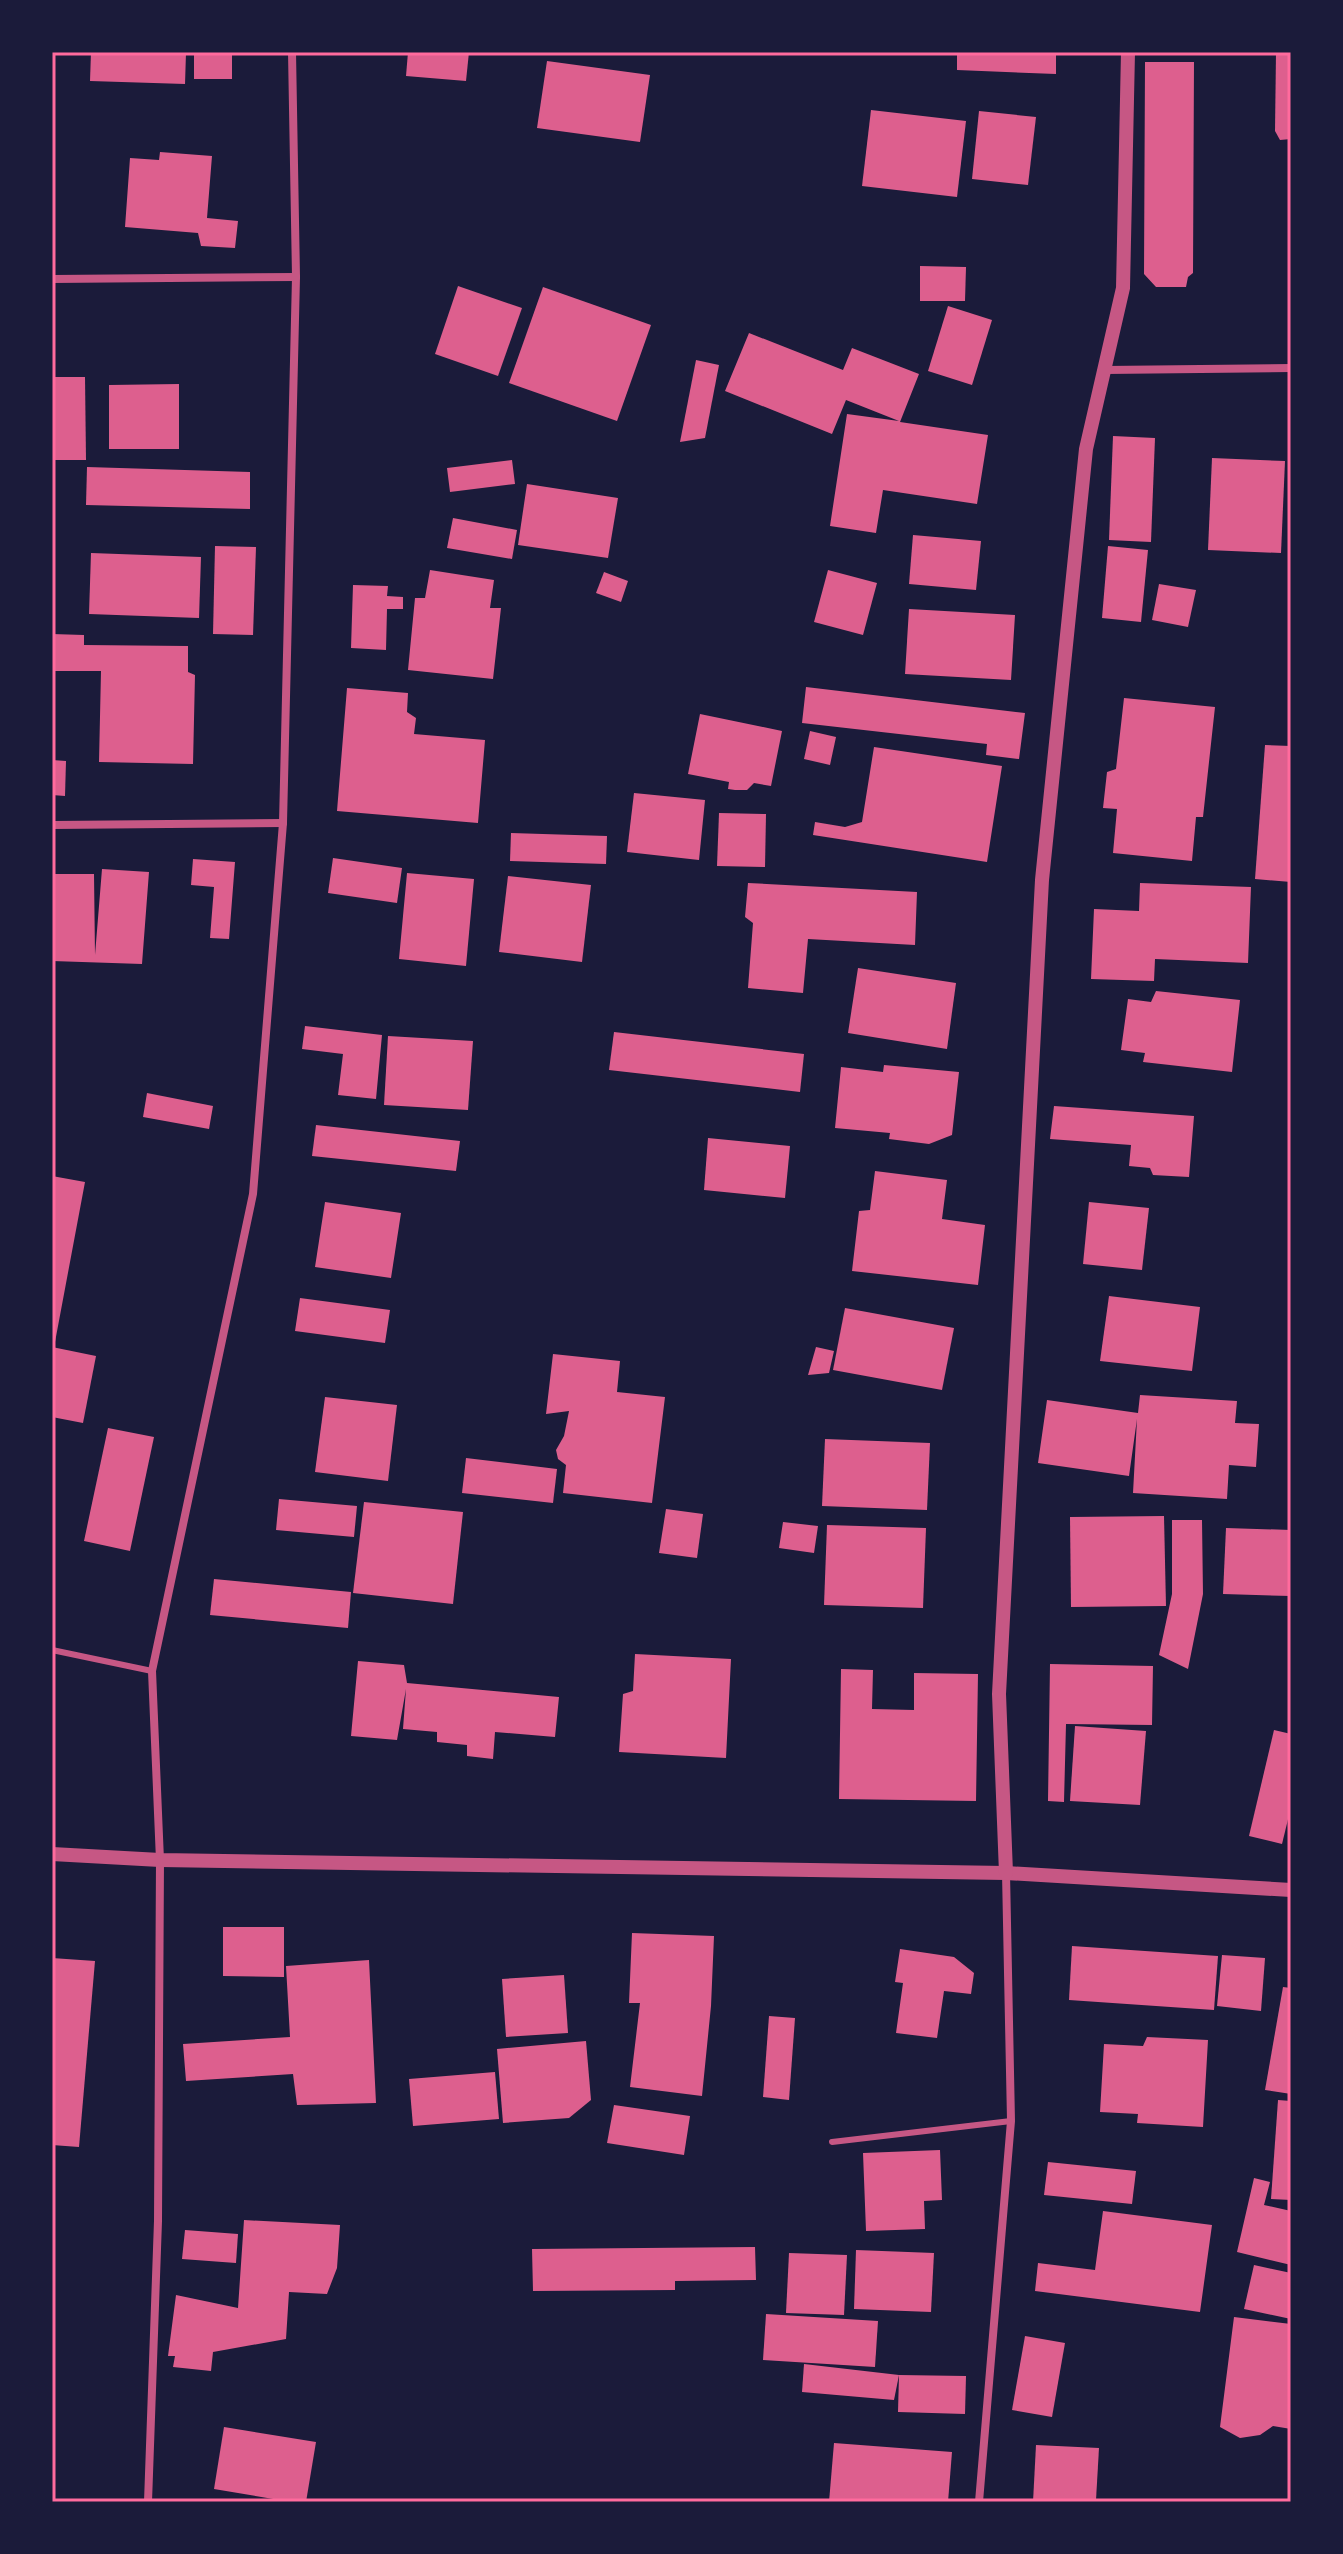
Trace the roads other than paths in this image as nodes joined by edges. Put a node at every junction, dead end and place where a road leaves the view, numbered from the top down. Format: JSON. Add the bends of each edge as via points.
{"nodes":[{"id":1,"x":292,"y":52,"type":"edge"},
{"id":2,"x":1128,"y":52,"type":"edge"},
{"id":3,"x":296,"y":277,"type":"junction"},
{"id":4,"x":52,"y":279,"type":"edge"},
{"id":5,"x":1291,"y":368,"type":"edge"},
{"id":6,"x":1105,"y":370,"type":"junction"},
{"id":7,"x":283,"y":823,"type":"junction"},
{"id":8,"x":52,"y":825,"type":"edge"},
{"id":9,"x":52,"y":1650,"type":"edge"},
{"id":10,"x":152,"y":1671,"type":"junction"},
{"id":11,"x":52,"y":1854,"type":"edge"},
{"id":12,"x":160,"y":1860,"type":"junction"},
{"id":13,"x":1006,"y":1873,"type":"junction"},
{"id":14,"x":1291,"y":1890,"type":"edge"},
{"id":15,"x":1011,"y":2121,"type":"junction"},
{"id":16,"x":832,"y":2142,"type":"dead end"},
{"id":17,"x":148,"y":2502,"type":"edge"},
{"id":18,"x":979,"y":2502,"type":"edge"}],
"edges":[{"from":1,"to":3,"type":"street"},
{"from":2,"to":6,"type":"street","via":[[1123,288]]},
{"from":3,"to":4,"type":"street"},
{"from":3,"to":7,"type":"street"},
{"from":5,"to":6,"type":"street"},
{"from":6,"to":13,"type":"street","via":[[1086,449],[1042,880],[999,1694]]},
{"from":7,"to":8,"type":"street"},
{"from":7,"to":10,"type":"street","via":[[253,1194]]},
{"from":9,"to":10,"type":"lane"},
{"from":10,"to":12,"type":"street"},
{"from":11,"to":12,"type":"street"},
{"from":12,"to":13,"type":"street"},
{"from":12,"to":17,"type":"street","via":[[158,2221]]},
{"from":13,"to":14,"type":"street"},
{"from":13,"to":15,"type":"street"},
{"from":15,"to":16,"type":"lane"},
{"from":15,"to":18,"type":"street"}]}
